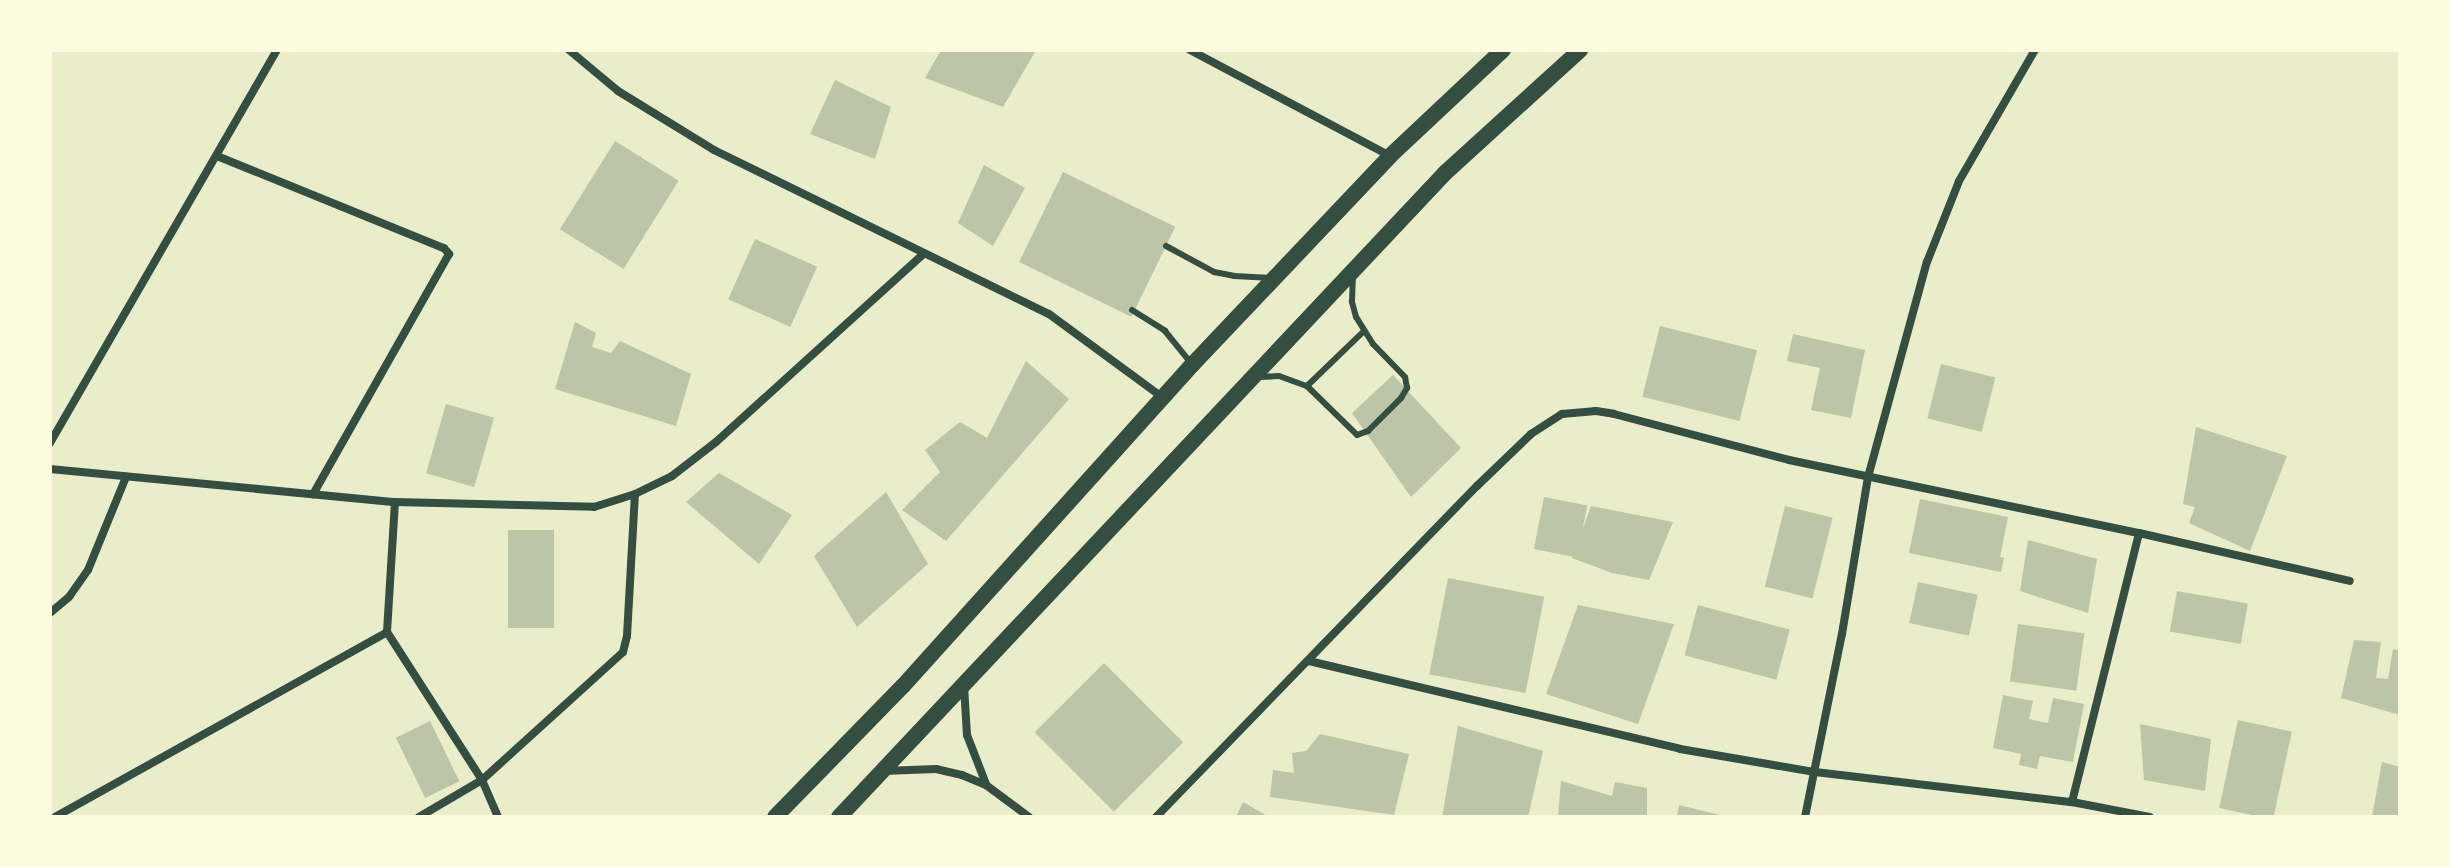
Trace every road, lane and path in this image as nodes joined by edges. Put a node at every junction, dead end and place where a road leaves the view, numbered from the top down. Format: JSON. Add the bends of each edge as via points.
{"nodes":[{"id":1,"x":277,"y":50,"type":"edge"},
{"id":2,"x":569,"y":50,"type":"edge"},
{"id":3,"x":1190,"y":50,"type":"edge"},
{"id":4,"x":1503,"y":50,"type":"edge"},
{"id":5,"x":1580,"y":50,"type":"edge"},
{"id":6,"x":2035,"y":50,"type":"edge"},
{"id":7,"x":217,"y":156,"type":"junction"},
{"id":8,"x":1390,"y":156,"type":"junction"},
{"id":9,"x":1166,"y":246,"type":"dead end"},
{"id":10,"x":923,"y":254,"type":"junction"},
{"id":11,"x":1354,"y":270,"type":"junction"},
{"id":12,"x":1275,"y":277,"type":"junction"},
{"id":13,"x":1132,"y":310,"type":"dead end"},
{"id":14,"x":1363,"y":332,"type":"junction"},
{"id":15,"x":1192,"y":365,"type":"junction"},
{"id":16,"x":1249,"y":380,"type":"junction"},
{"id":17,"x":1307,"y":386,"type":"junction"},
{"id":18,"x":1162,"y":397,"type":"junction"},
{"id":19,"x":50,"y":443,"type":"edge"},
{"id":20,"x":50,"y":469,"type":"edge"},
{"id":21,"x":126,"y":477,"type":"junction"},
{"id":22,"x":1868,"y":477,"type":"junction"},
{"id":23,"x":313,"y":494,"type":"junction"},
{"id":24,"x":635,"y":494,"type":"junction"},
{"id":25,"x":395,"y":502,"type":"junction"},
{"id":26,"x":2139,"y":533,"type":"junction"},
{"id":27,"x":2350,"y":581,"type":"dead end"},
{"id":28,"x":50,"y":613,"type":"edge"},
{"id":29,"x":387,"y":632,"type":"junction"},
{"id":30,"x":1309,"y":661,"type":"junction"},
{"id":31,"x":964,"y":682,"type":"junction"},
{"id":32,"x":883,"y":771,"type":"junction"},
{"id":33,"x":1815,"y":772,"type":"junction"},
{"id":34,"x":482,"y":780,"type":"junction"},
{"id":35,"x":986,"y":785,"type":"junction"},
{"id":36,"x":2072,"y":802,"type":"junction"},
{"id":37,"x":55,"y":817,"type":"edge"},
{"id":38,"x":419,"y":817,"type":"edge"},
{"id":39,"x":498,"y":817,"type":"edge"},
{"id":40,"x":775,"y":817,"type":"edge"},
{"id":41,"x":839,"y":817,"type":"edge"},
{"id":42,"x":1029,"y":817,"type":"edge"},
{"id":43,"x":1156,"y":817,"type":"edge"},
{"id":44,"x":1805,"y":817,"type":"edge"},
{"id":45,"x":2150,"y":817,"type":"edge"}],
"edges":[{"from":1,"to":7,"type":"street"},
{"from":2,"to":10,"type":"street","via":[[618,91],[714,150]]},
{"from":3,"to":8,"type":"street"},
{"from":4,"to":8,"type":"main road"},
{"from":5,"to":11,"type":"main road","via":[[1445,173]]},
{"from":6,"to":22,"type":"street","via":[[1997,110],[1938,227]]},
{"from":7,"to":19,"type":"street"},
{"from":7,"to":23,"type":"street","via":[[449,254]]},
{"from":8,"to":12,"type":"main road"},
{"from":9,"to":12,"type":"lane","via":[[1214,272]]},
{"from":10,"to":18,"type":"street","via":[[1049,314]]},
{"from":10,"to":24,"type":"street","via":[[716,442],[672,476]]},
{"from":11,"to":14,"type":"lane","via":[[1352,302]]},
{"from":11,"to":16,"type":"main road"},
{"from":12,"to":15,"type":"main road"},
{"from":13,"to":15,"type":"lane","via":[[1176,341]]},
{"from":14,"to":17,"type":"lane"},
{"from":14,"to":17,"type":"lane","via":[[1407,382],[1405,394],[1368,431],[1351,433]]},
{"from":15,"to":18,"type":"main road"},
{"from":16,"to":17,"type":"lane","via":[[1279,376]]},
{"from":16,"to":31,"type":"main road"},
{"from":18,"to":40,"type":"main road","via":[[903,686]]},
{"from":20,"to":21,"type":"street"},
{"from":21,"to":23,"type":"street"},
{"from":21,"to":28,"type":"street","via":[[88,570]]},
{"from":22,"to":26,"type":"street"},
{"from":22,"to":30,"type":"street","via":[[1614,414],[1562,414],[1531,434],[1477,486]]},
{"from":22,"to":33,"type":"street"},
{"from":23,"to":25,"type":"street"},
{"from":24,"to":25,"type":"street","via":[[594,507]]},
{"from":24,"to":34,"type":"street","via":[[623,652]]},
{"from":25,"to":29,"type":"street"},
{"from":26,"to":27,"type":"street"},
{"from":26,"to":36,"type":"street"},
{"from":29,"to":34,"type":"street"},
{"from":29,"to":37,"type":"street"},
{"from":30,"to":33,"type":"street","via":[[1680,749]]},
{"from":30,"to":43,"type":"street"},
{"from":31,"to":32,"type":"main road"},
{"from":31,"to":35,"type":"street","via":[[967,735]]},
{"from":32,"to":35,"type":"street","via":[[936,769]]},
{"from":32,"to":41,"type":"main road"},
{"from":33,"to":36,"type":"street"},
{"from":33,"to":44,"type":"street"},
{"from":34,"to":38,"type":"street"},
{"from":34,"to":39,"type":"street"},
{"from":35,"to":42,"type":"street"},
{"from":36,"to":45,"type":"street"}]}
